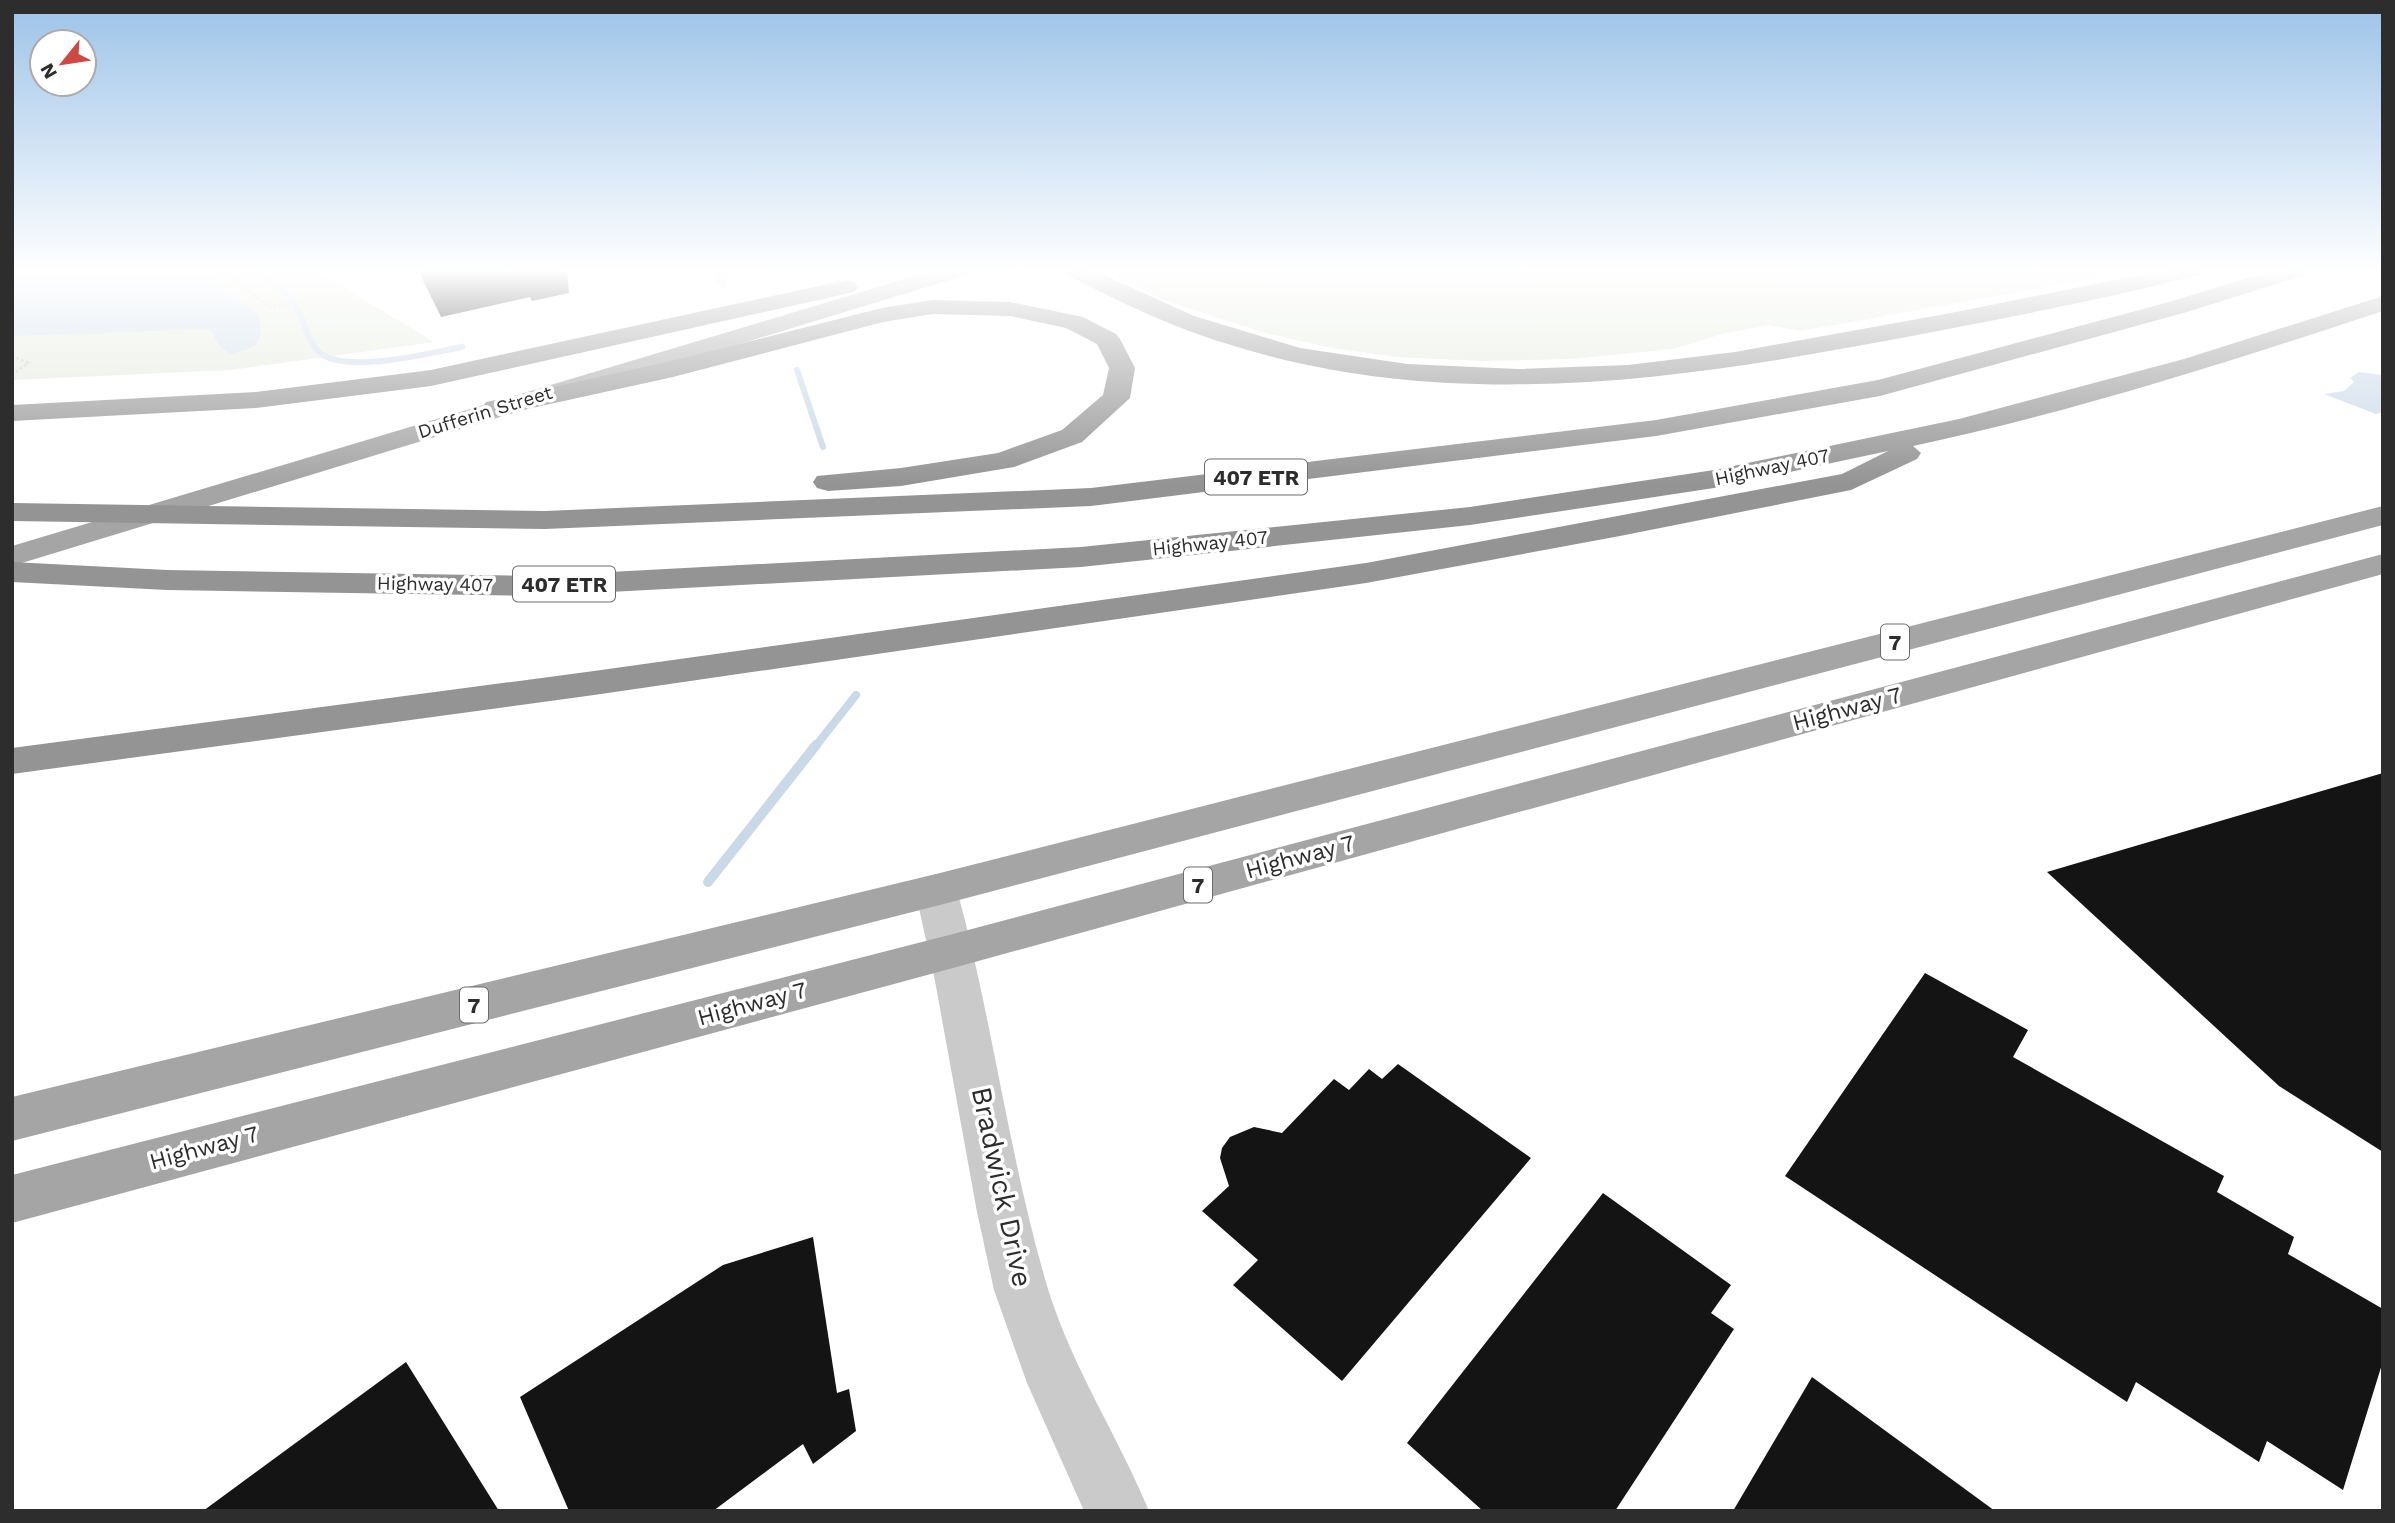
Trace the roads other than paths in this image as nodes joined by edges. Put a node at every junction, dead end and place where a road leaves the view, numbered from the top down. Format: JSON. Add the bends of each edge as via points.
{"nodes":[{"id":1,"x":599,"y":341,"type":"edge"},
{"id":2,"x":665,"y":341,"type":"edge"},
{"id":3,"x":720,"y":341,"type":"edge"},
{"id":4,"x":781,"y":341,"type":"edge"},
{"id":5,"x":1108,"y":341,"type":"edge"},
{"id":6,"x":1243,"y":341,"type":"edge"},
{"id":7,"x":1839,"y":341,"type":"edge"},
{"id":8,"x":2053,"y":341,"type":"edge"},
{"id":9,"x":2266,"y":341,"type":"edge"},
{"id":10,"x":496,"y":408,"type":"junction"},
{"id":11,"x":12,"y":414,"type":"edge"},
{"id":12,"x":1962,"y":427,"type":"junction"},
{"id":13,"x":12,"y":512,"type":"edge"},
{"id":14,"x":2383,"y":515,"type":"edge"},
{"id":15,"x":194,"y":517,"type":"junction"},
{"id":16,"x":12,"y":535,"type":"edge"},
{"id":17,"x":12,"y":556,"type":"edge"},
{"id":18,"x":2383,"y":564,"type":"edge"},
{"id":19,"x":12,"y":574,"type":"edge"},
{"id":20,"x":12,"y":761,"type":"edge"},
{"id":21,"x":936,"y":890,"type":"junction"},
{"id":22,"x":953,"y":951,"type":"junction"},
{"id":23,"x":12,"y":1119,"type":"edge"},
{"id":24,"x":12,"y":1199,"type":"edge"},
{"id":25,"x":1118,"y":1511,"type":"edge"}],
"edges":[{"from":1,"to":11,"type":"highway","via":[[431,378],[256,400]]},
{"from":2,"to":16,"type":"main road","name":"Dufferin Street"},
{"from":3,"to":10,"type":"main road","name":"Dufferin Street"},
{"from":4,"to":10,"type":"highway"},
{"from":5,"to":15,"type":"highway","via":[[1122,368],[1116,398],[1072,436],[1004,461],[901,477],[670,493],[311,500]]},
{"from":6,"to":7,"type":"highway","via":[[1301,356],[1405,371],[1491,376],[1594,374],[1733,361]]},
{"from":8,"to":15,"type":"highway","number":"407 ETR","via":[[1880,388],[1656,428],[1091,497],[545,520]]},
{"from":9,"to":12,"type":"highway","name":"Highway 407","number":"407 ETR"},
{"from":10,"to":17,"type":"main road","name":"Dufferin Street"},
{"from":12,"to":19,"type":"highway","name":"Highway 407","number":"407 ETR","via":[[1714,479],[1469,516],[1080,556],[535,586]]},
{"from":12,"to":20,"type":"highway","via":[[1851,481],[1366,573]]},
{"from":13,"to":15,"type":"highway","number":"407 ETR"},
{"from":14,"to":21,"type":"main road","number":"7"},
{"from":18,"to":22,"type":"main road","name":"Highway 7","number":"7"},
{"from":21,"to":22,"type":"street","name":"Bradwick Drive"},
{"from":21,"to":23,"type":"main road","number":"7"},
{"from":22,"to":24,"type":"main road","name":"Highway 7","number":"7"},
{"from":22,"to":25,"type":"street","name":"Bradwick Drive","via":[[1013,1260],[1049,1368]]}]}
